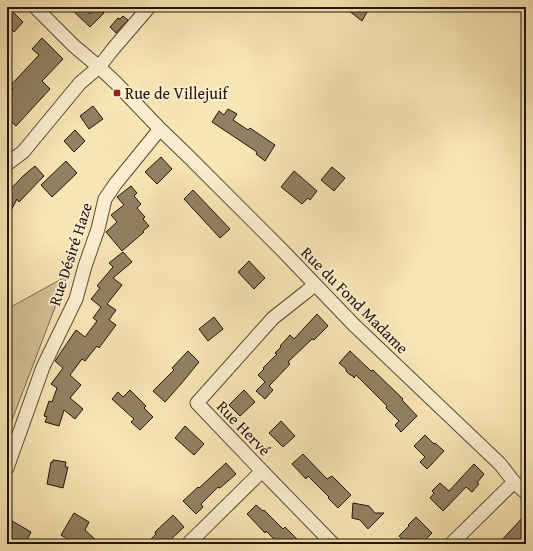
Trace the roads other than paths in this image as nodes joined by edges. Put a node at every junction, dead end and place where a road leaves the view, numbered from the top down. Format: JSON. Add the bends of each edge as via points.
{"nodes":[{"id":1,"x":35,"y":7,"type":"edge"},
{"id":2,"x":149,"y":7,"type":"edge"},
{"id":3,"x":99,"y":67,"type":"junction"},
{"id":4,"x":160,"y":129,"type":"junction"},
{"id":5,"x":7,"y":164,"type":"edge"},
{"id":6,"x":314,"y":285,"type":"junction"},
{"id":7,"x":7,"y":468,"type":"edge"},
{"id":8,"x":262,"y":471,"type":"junction"},
{"id":9,"x":514,"y":482,"type":"junction"},
{"id":10,"x":526,"y":494,"type":"edge"},
{"id":11,"x":188,"y":544,"type":"edge"},
{"id":12,"x":333,"y":544,"type":"edge"},
{"id":13,"x":451,"y":544,"type":"edge"}],
"edges":[{"from":1,"to":3,"type":"street","name":"Rue du Fond Madame"},
{"from":2,"to":3,"type":"street"},
{"from":3,"to":4,"type":"street","name":"Rue du Fond Madame"},
{"from":3,"to":5,"type":"street","via":[[80,83],[23,152]]},
{"from":4,"to":6,"type":"street","name":"Rue du Fond Madame"},
{"from":4,"to":7,"type":"street","name":"Rue Désiré Haze","via":[[105,199],[76,299],[43,367]]},
{"from":6,"to":8,"type":"street","name":"Rue Hervé","via":[[273,318],[197,403]]},
{"from":6,"to":9,"type":"street","name":"Rue du Fond Madame","via":[[500,464]]},
{"from":8,"to":11,"type":"street"},
{"from":8,"to":12,"type":"street","name":"Rue Hervé"},
{"from":9,"to":10,"type":"street","name":"Rue du Fond Madame"},
{"from":9,"to":13,"type":"street"}]}
